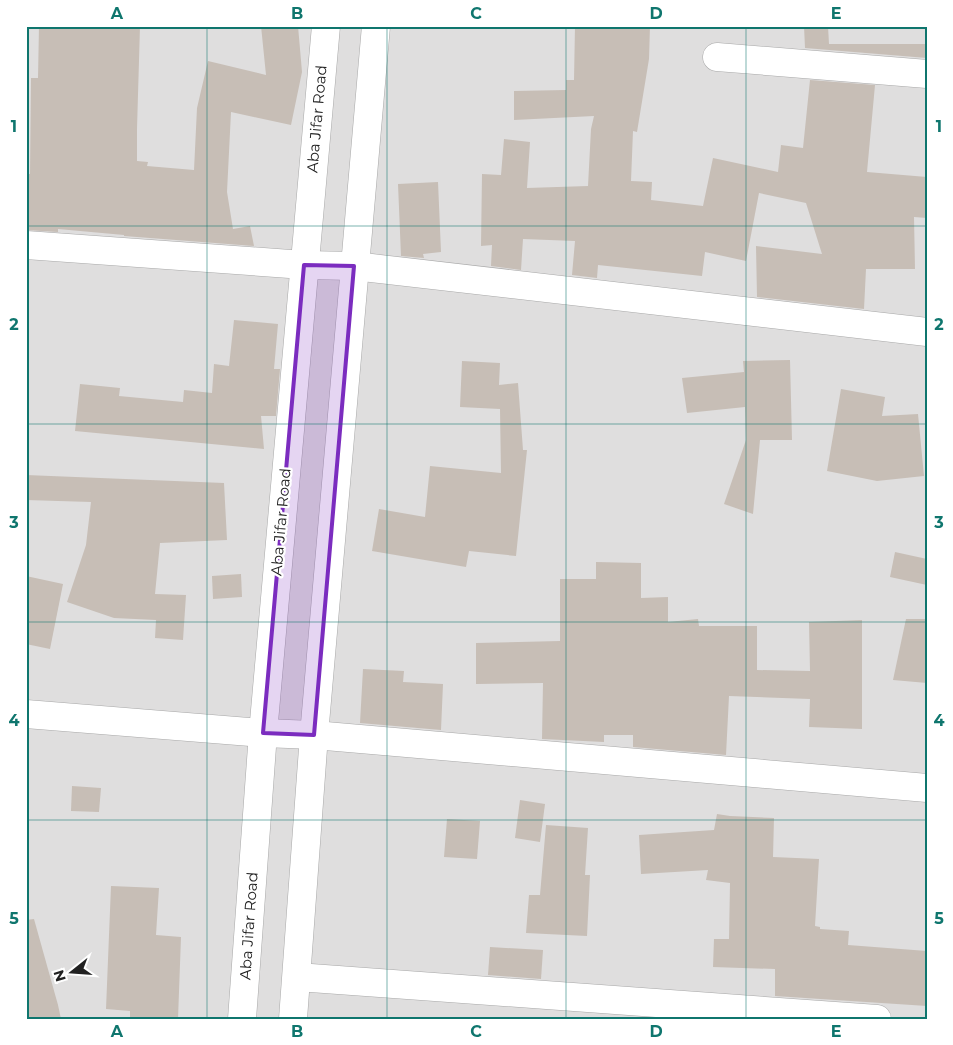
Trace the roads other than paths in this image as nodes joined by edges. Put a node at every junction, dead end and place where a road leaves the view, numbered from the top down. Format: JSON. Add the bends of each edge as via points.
{"nodes":[{"id":1,"x":326,"y":26,"type":"edge"},
{"id":2,"x":376,"y":26,"type":"edge"},
{"id":3,"x":717,"y":57,"type":"dead end"},
{"id":4,"x":927,"y":74,"type":"edge"},
{"id":5,"x":26,"y":245,"type":"edge"},
{"id":6,"x":304,"y":265,"type":"junction"},
{"id":7,"x":354,"y":266,"type":"junction"},
{"id":8,"x":927,"y":332,"type":"edge"},
{"id":9,"x":26,"y":714,"type":"edge"},
{"id":10,"x":262,"y":733,"type":"junction"},
{"id":11,"x":314,"y":735,"type":"junction"},
{"id":12,"x":927,"y":788,"type":"edge"},
{"id":13,"x":296,"y":977,"type":"junction"},
{"id":14,"x":242,"y":1019,"type":"edge"},
{"id":15,"x":293,"y":1019,"type":"edge"},
{"id":16,"x":877,"y":1019,"type":"edge"}],
"edges":[{"from":1,"to":6,"type":"street","name":"Aba Jifar Road"},
{"from":2,"to":7,"type":"street"},
{"from":3,"to":4,"type":"street"},
{"from":5,"to":6,"type":"street"},
{"from":6,"to":7,"type":"street"},
{"from":6,"to":10,"type":"street","name":"Aba Jifar Road"},
{"from":7,"to":8,"type":"street"},
{"from":7,"to":11,"type":"street"},
{"from":9,"to":10,"type":"street"},
{"from":10,"to":11,"type":"street"},
{"from":10,"to":14,"type":"street","name":"Aba Jifar Road"},
{"from":11,"to":12,"type":"street"},
{"from":11,"to":13,"type":"street"},
{"from":13,"to":15,"type":"street"},
{"from":13,"to":16,"type":"street"}]}
